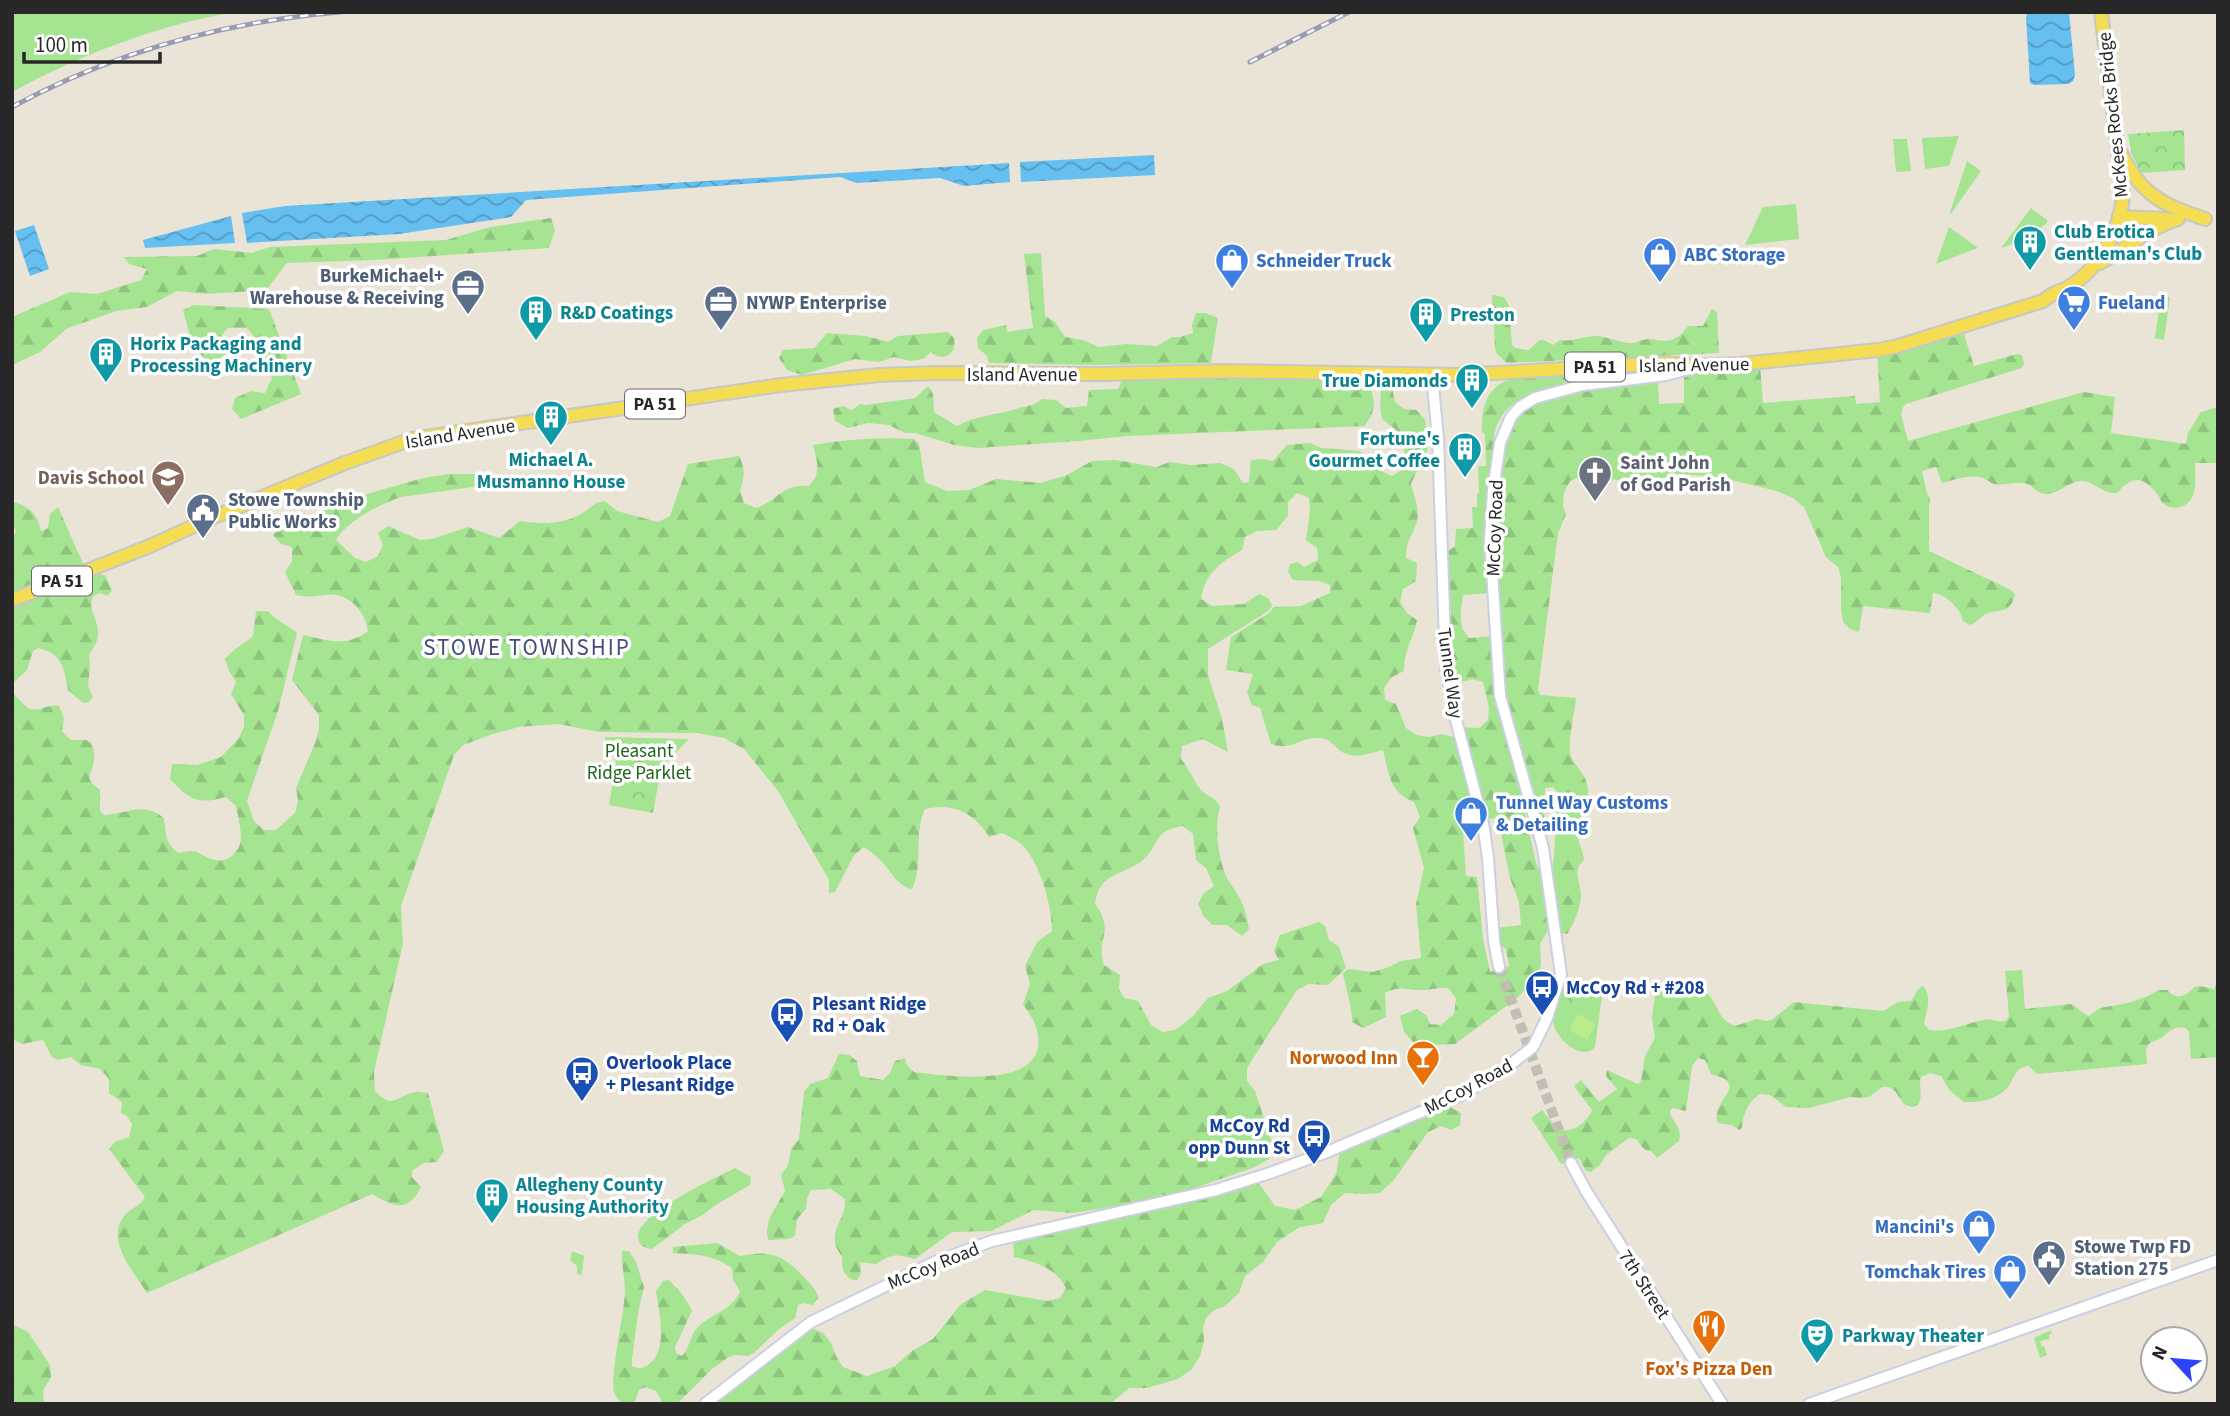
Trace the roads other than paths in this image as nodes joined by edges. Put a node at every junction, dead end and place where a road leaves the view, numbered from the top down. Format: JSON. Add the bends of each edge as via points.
{"nodes":[{"id":1,"x":2101,"y":12,"type":"edge"},
{"id":2,"x":2115,"y":137,"type":"junction"},
{"id":3,"x":2119,"y":217,"type":"junction"},
{"id":4,"x":2178,"y":219,"type":"junction"},
{"id":5,"x":2212,"y":219,"type":"edge"},
{"id":6,"x":2110,"y":240,"type":"junction"},
{"id":7,"x":2090,"y":268,"type":"junction"},
{"id":8,"x":2057,"y":292,"type":"junction"},
{"id":9,"x":1697,"y":366,"type":"junction"},
{"id":10,"x":1432,"y":375,"type":"junction"},
{"id":11,"x":12,"y":600,"type":"edge"},
{"id":12,"x":1499,"y":967,"type":"tunnel mouth"},
{"id":13,"x":1571,"y":1163,"type":"tunnel mouth"},
{"id":14,"x":2218,"y":1260,"type":"edge"},
{"id":15,"x":705,"y":1404,"type":"edge"},
{"id":16,"x":1722,"y":1404,"type":"edge"},
{"id":17,"x":1809,"y":1404,"type":"edge"}],
"edges":[{"from":1,"to":2,"type":"main road","name":"McKees Rocks Bridge"},
{"from":2,"to":3,"type":"main road","name":"McKees Rocks Bridge","via":[[2123,193]]},
{"from":2,"to":5,"type":"main road","via":[[2131,173],[2148,193],[2170,207]]},
{"from":3,"to":4,"type":"main road"},
{"from":3,"to":6,"type":"main road","name":"Island Avenue","number":"PA 51"},
{"from":4,"to":5,"type":"main road"},
{"from":4,"to":7,"type":"main road","via":[[2152,229]]},
{"from":6,"to":7,"type":"main road","name":"Island Avenue","number":"PA 51"},
{"from":6,"to":8,"type":"main road","name":"Island Avenue","number":"PA 51"},
{"from":7,"to":8,"type":"main road","name":"Island Avenue","number":"PA 51"},
{"from":8,"to":9,"type":"main road","name":"Island Avenue","number":"PA 51","via":[[2043,301],[1898,346]]},
{"from":9,"to":10,"type":"main road","name":"Island Avenue","number":"PA 51","via":[[1658,363]]},
{"from":9,"to":15,"type":"street","name":"McCoy Road","via":[[1666,375],[1583,384],[1535,398],[1511,416],[1500,443],[1490,539],[1500,696],[1543,848],[1561,967],[1547,1018],[1533,1047],[1461,1095],[1270,1173],[1216,1190],[992,1241],[937,1261],[811,1322]]},
{"from":10,"to":11,"type":"main road","name":"Island Avenue","number":"PA 51","via":[[1222,371],[879,375],[412,439]]},
{"from":10,"to":12,"type":"street","name":"Tunnel Way","via":[[1446,669],[1482,823]]},
{"from":13,"to":16,"type":"street","name":"7th Street"},
{"from":14,"to":17,"type":"street"}]}
